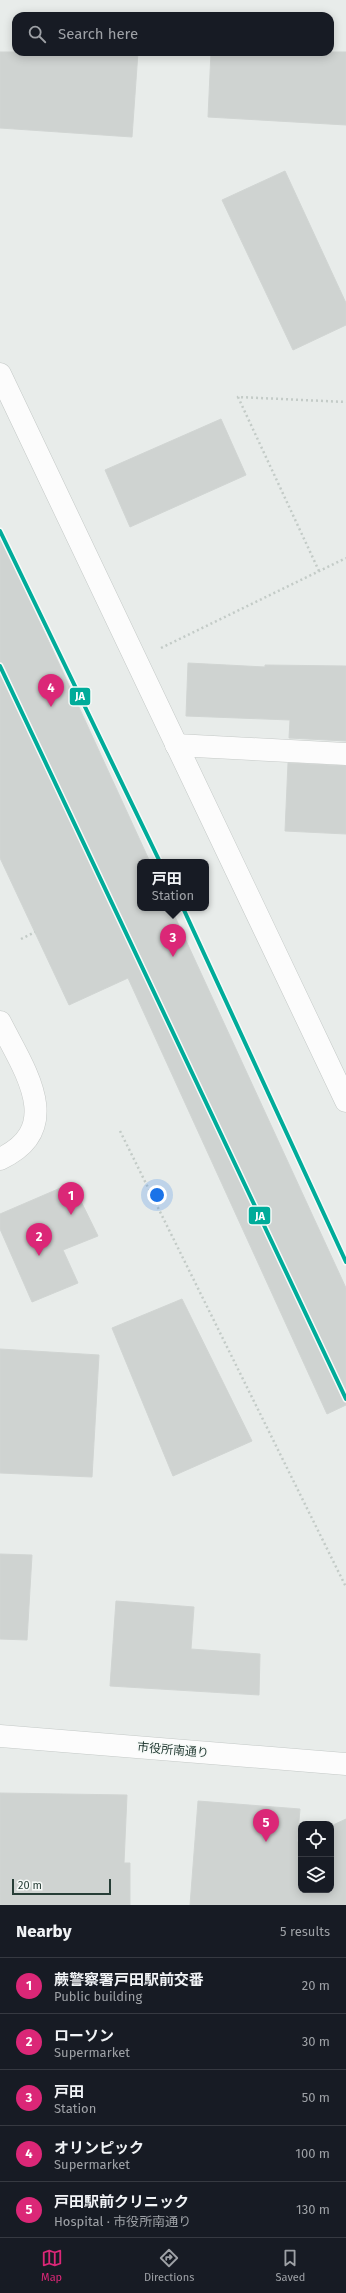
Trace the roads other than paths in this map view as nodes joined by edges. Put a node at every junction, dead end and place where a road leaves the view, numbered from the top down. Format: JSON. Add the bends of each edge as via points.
{"nodes":[{"id":1,"x":0,"y":374,"type":"edge"},
{"id":2,"x":176,"y":745,"type":"junction"},
{"id":3,"x":346,"y":754,"type":"edge"},
{"id":4,"x":0,"y":1022,"type":"edge"},
{"id":5,"x":346,"y":1100,"type":"edge"},
{"id":6,"x":0,"y":1159,"type":"edge"},
{"id":7,"x":0,"y":1736,"type":"edge"},
{"id":8,"x":346,"y":1764,"type":"edge"}],
"edges":[{"from":1,"to":2,"type":"street"},
{"from":2,"to":3,"type":"street"},
{"from":2,"to":5,"type":"street"},
{"from":4,"to":6,"type":"street","via":[[32,1086],[37,1102],[36,1120],[29,1137],[16,1151]]},
{"from":7,"to":8,"type":"street","name":"市役所南通り"}]}
